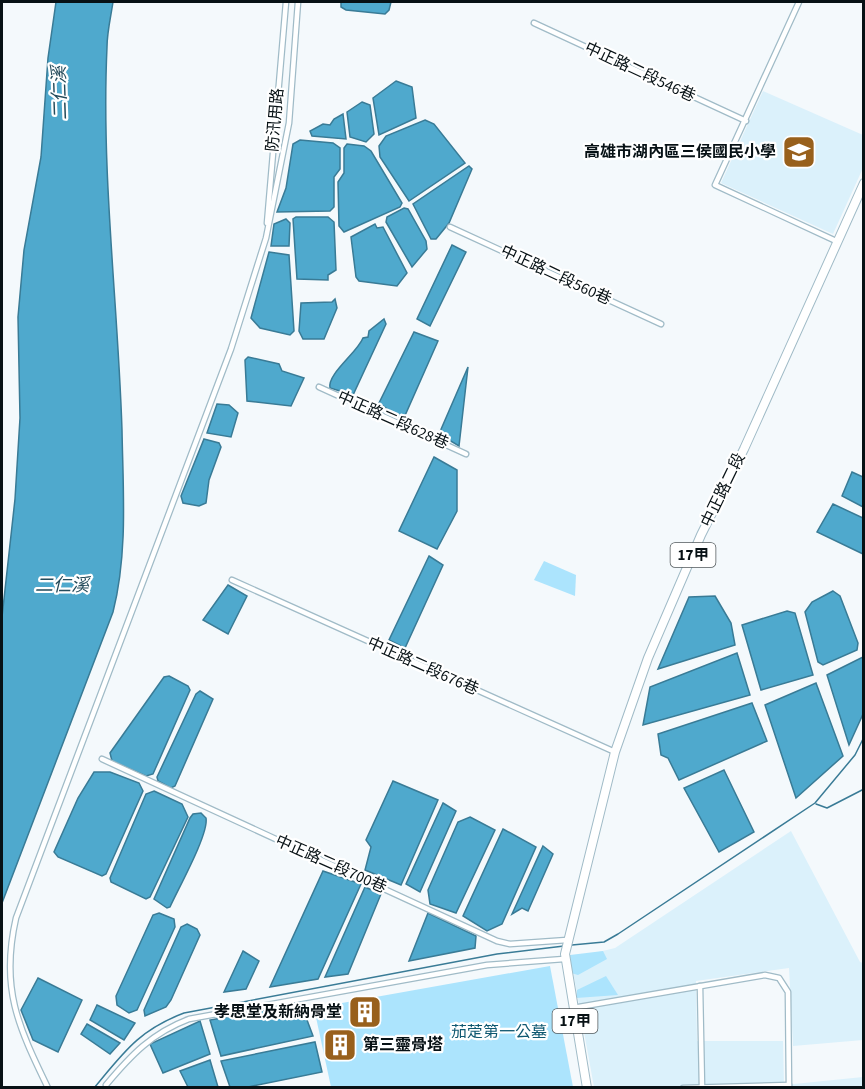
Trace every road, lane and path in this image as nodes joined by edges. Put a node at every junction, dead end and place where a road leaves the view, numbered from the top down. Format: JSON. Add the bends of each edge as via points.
{"nodes":[{"id":1,"x":286,"y":2,"type":"edge"},
{"id":2,"x":298,"y":2,"type":"edge"},
{"id":3,"x":799,"y":2,"type":"edge"},
{"id":4,"x":534,"y":23,"type":"dead end"},
{"id":5,"x":746,"y":121,"type":"junction"},
{"id":6,"x":864,"y":183,"type":"edge"},
{"id":7,"x":450,"y":227,"type":"dead end"},
{"id":8,"x":266,"y":238,"type":"junction"},
{"id":9,"x":836,"y":241,"type":"junction"},
{"id":10,"x":661,"y":324,"type":"dead end"},
{"id":11,"x":319,"y":387,"type":"dead end"},
{"id":12,"x":466,"y":454,"type":"dead end"},
{"id":13,"x":232,"y":580,"type":"dead end"},
{"id":14,"x":615,"y":752,"type":"junction"},
{"id":15,"x":102,"y":759,"type":"dead end"},
{"id":16,"x":567,"y":942,"type":"junction"},
{"id":17,"x":564,"y":956,"type":"junction"},
{"id":18,"x":700,"y":986,"type":"junction"},
{"id":19,"x":573,"y":1008,"type":"junction"},
{"id":20,"x":106,"y":1085,"type":"dead end"},
{"id":21,"x":789,"y":1086,"type":"edge"},
{"id":22,"x":702,"y":1087,"type":"edge"},
{"id":23,"x":48,"y":1088,"type":"edge"},
{"id":24,"x":587,"y":1088,"type":"edge"},
{"id":25,"x":683,"y":1088,"type":"edge"}],
"edges":[{"from":1,"to":8,"type":"street","name":"防汛用路"},
{"from":2,"to":8,"type":"street","via":[[289,123]]},
{"from":3,"to":5,"type":"street"},
{"from":4,"to":5,"type":"street","name":"中正路二段546巷"},
{"from":5,"to":9,"type":"street","via":[[715,185]]},
{"from":6,"to":9,"type":"main road","name":"中正路二段","number":"17甲"},
{"from":7,"to":10,"type":"street","name":"中正路二段560巷"},
{"from":8,"to":23,"type":"street","via":[[231,349],[13,928],[8,985],[22,1033]]},
{"from":9,"to":14,"type":"main road","name":"中正路二段","number":"17甲","via":[[744,449],[701,535],[648,658]]},
{"from":11,"to":12,"type":"street","name":"中正路二段628巷"},
{"from":13,"to":14,"type":"street","name":"中正路二段676巷"},
{"from":14,"to":16,"type":"main road","name":"中正路二段","number":"17甲"},
{"from":15,"to":16,"type":"street","name":"中正路二段700巷","via":[[497,940],[510,944]]},
{"from":16,"to":17,"type":"main road","number":"17甲"},
{"from":17,"to":19,"type":"main road","number":"17甲"},
{"from":17,"to":20,"type":"street","via":[[487,964],[189,1019],[158,1032],[141,1045]]},
{"from":18,"to":19,"type":"street"},
{"from":18,"to":21,"type":"street","via":[[765,975],[779,978],[788,992]]},
{"from":18,"to":22,"type":"street"},
{"from":19,"to":24,"type":"main road","number":"17甲"},
{"from":21,"to":22,"type":"street"},
{"from":22,"to":25,"type":"street"}]}
